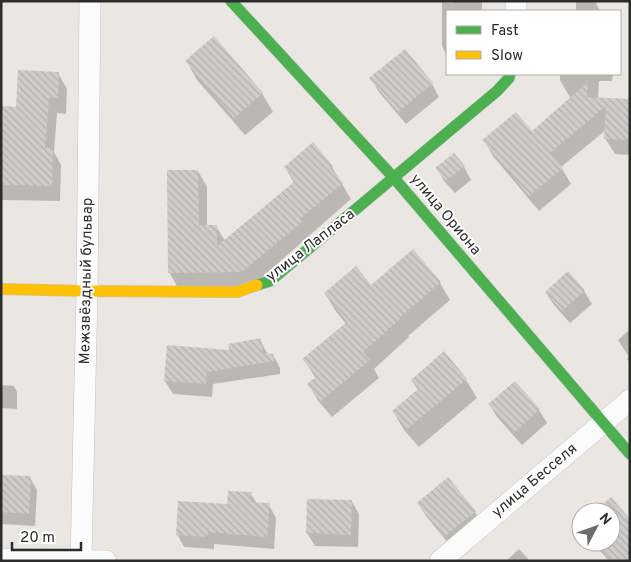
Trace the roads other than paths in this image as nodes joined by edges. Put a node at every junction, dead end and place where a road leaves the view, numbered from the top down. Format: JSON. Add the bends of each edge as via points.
{"nodes":[{"id":1,"x":90,"y":1,"type":"edge"},
{"id":2,"x":231,"y":1,"type":"edge"},
{"id":3,"x":510,"y":75,"type":"edge"},
{"id":4,"x":394,"y":178,"type":"junction"},
{"id":5,"x":1,"y":289,"type":"edge"},
{"id":6,"x":87,"y":291,"type":"junction"},
{"id":7,"x":630,"y":400,"type":"edge"},
{"id":8,"x":603,"y":423,"type":"junction"},
{"id":9,"x":630,"y":454,"type":"edge"},
{"id":10,"x":1,"y":560,"type":"edge"},
{"id":11,"x":81,"y":560,"type":"edge"},
{"id":12,"x":106,"y":561,"type":"edge"},
{"id":13,"x":440,"y":561,"type":"edge"}],
"edges":[{"from":1,"to":6,"type":"street","name":"Межзвёздный бульвар"},
{"from":2,"to":4,"type":"street","name":"улица Ориона"},
{"from":3,"to":4,"type":"street","name":"улица Лапласа","via":[[497,91]]},
{"from":4,"to":6,"type":"street","name":"улица Лапласа","via":[[270,281],[237,292]]},
{"from":4,"to":8,"type":"street","name":"улица Ориона"},
{"from":5,"to":6,"type":"street","name":"улица Лапласа"},
{"from":6,"to":11,"type":"street","name":"Межзвёздный бульвар"},
{"from":7,"to":8,"type":"street","name":"улица Бесселя"},
{"from":8,"to":9,"type":"street","name":"улица Ориона"},
{"from":8,"to":13,"type":"street","name":"улица Бесселя"},
{"from":10,"to":11,"type":"street"},
{"from":11,"to":12,"type":"street"}]}
